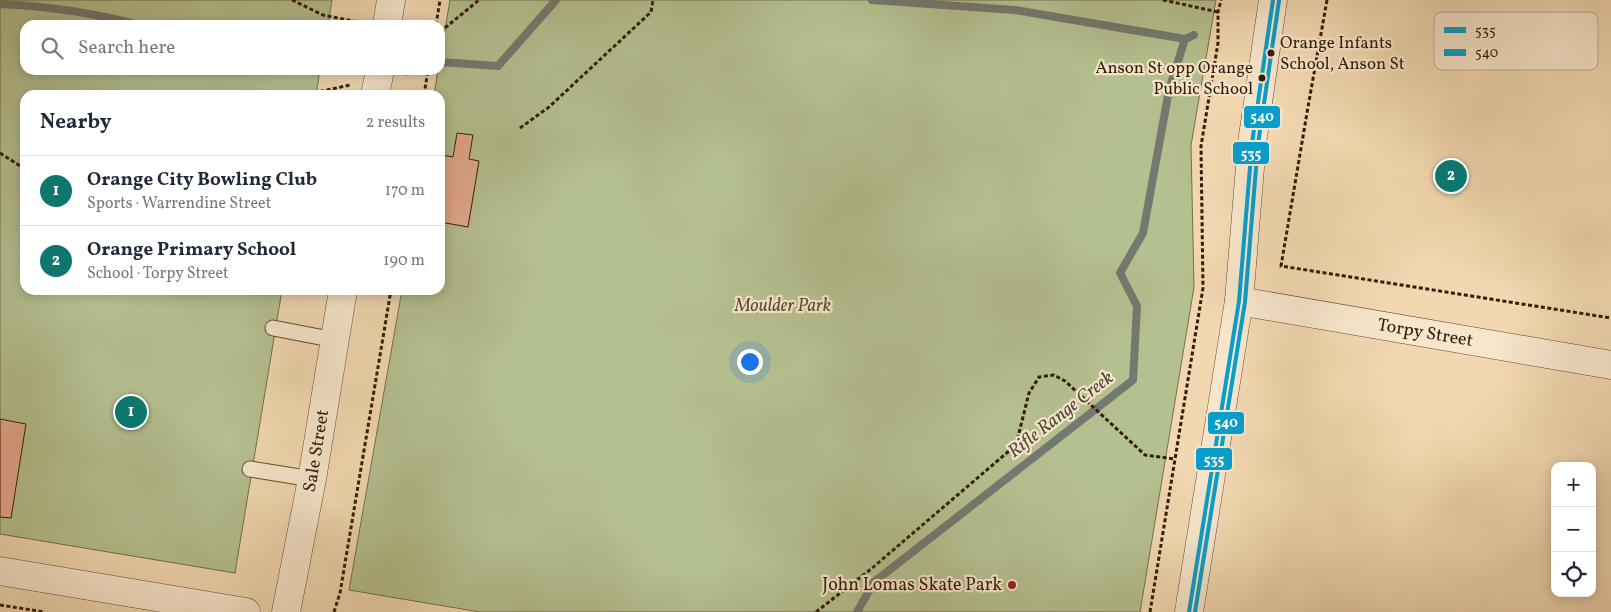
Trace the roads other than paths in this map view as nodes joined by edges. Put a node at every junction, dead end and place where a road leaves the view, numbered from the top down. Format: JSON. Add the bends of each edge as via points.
{"nodes":[{"id":1,"x":391,"y":0,"type":"edge"},
{"id":2,"x":1273,"y":0,"type":"edge"},
{"id":3,"x":378,"y":20,"type":"edge"},
{"id":4,"x":379,"y":75,"type":"edge"},
{"id":5,"x":377,"y":90,"type":"edge"},
{"id":6,"x":342,"y":295,"type":"edge"},
{"id":7,"x":1239,"y":301,"type":"junction"},
{"id":8,"x":272,"y":328,"type":"dead end"},
{"id":9,"x":335,"y":340,"type":"junction"},
{"id":10,"x":1611,"y":366,"type":"edge"},
{"id":11,"x":250,"y":469,"type":"dead end"},
{"id":12,"x":312,"y":479,"type":"junction"},
{"id":13,"x":0,"y":571,"type":"edge"},
{"id":14,"x":246,"y":612,"type":"edge"},
{"id":15,"x":286,"y":612,"type":"edge"},
{"id":16,"x":1189,"y":612,"type":"edge"}],
"edges":[{"from":1,"to":3,"type":"street"},
{"from":2,"to":7,"type":"street","via":[[1252,143]]},
{"from":4,"to":5,"type":"street"},
{"from":6,"to":9,"type":"street","name":"Sale Street"},
{"from":7,"to":10,"type":"street","name":"Torpy Street"},
{"from":7,"to":16,"type":"street"},
{"from":8,"to":9,"type":"lane"},
{"from":9,"to":12,"type":"street","name":"Sale Street"},
{"from":11,"to":12,"type":"lane"},
{"from":12,"to":15,"type":"street","name":"Sale Street"},
{"from":13,"to":14,"type":"street"}]}
